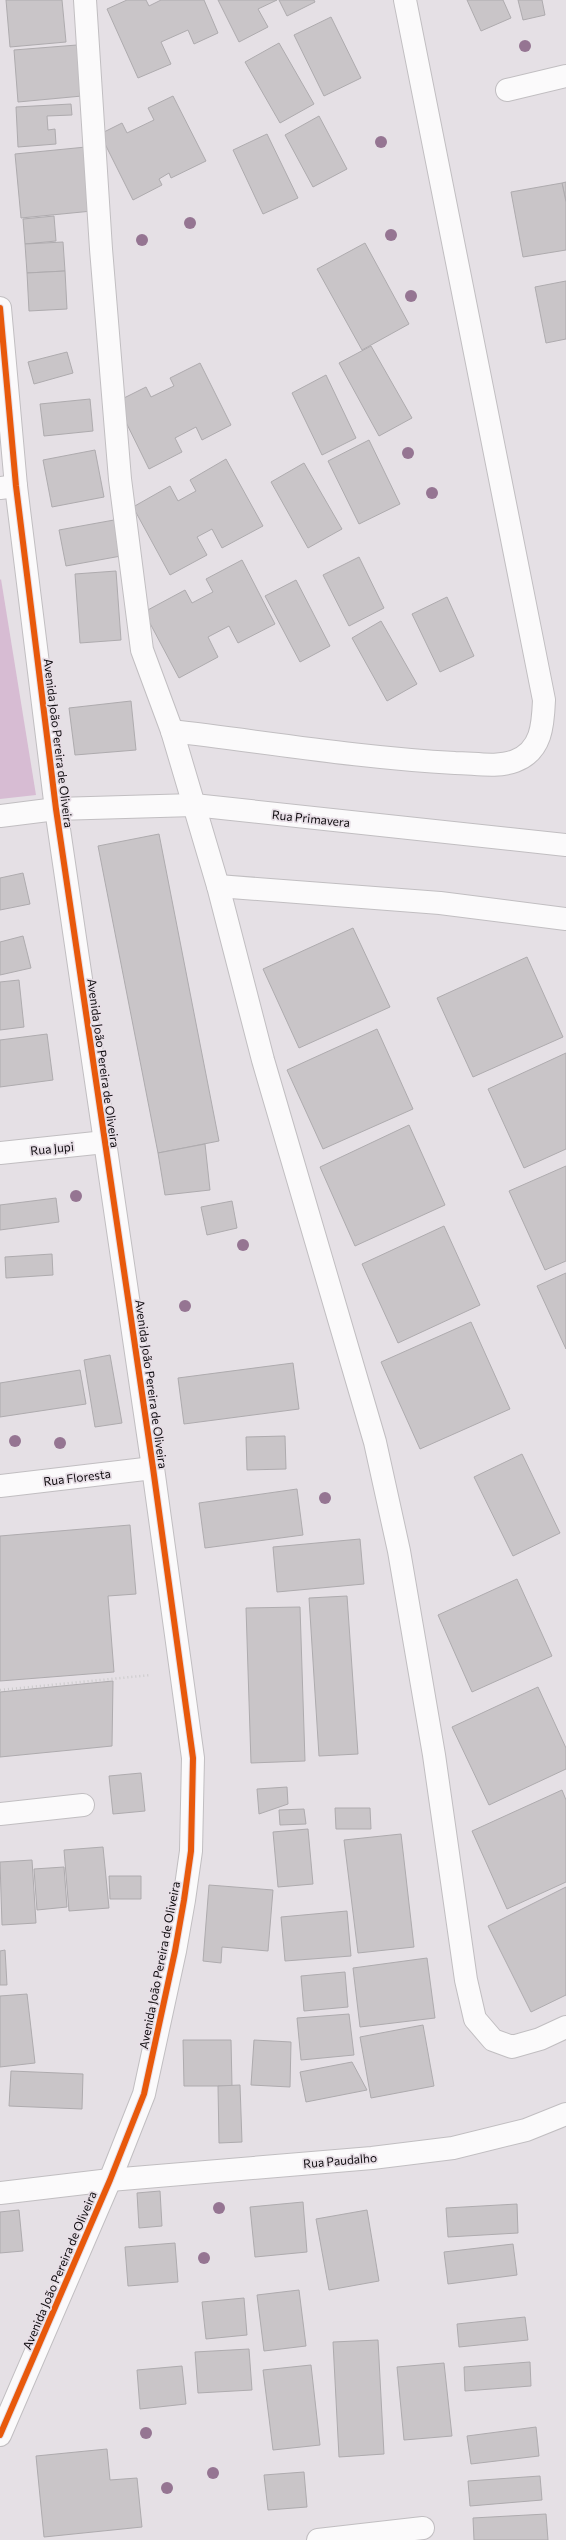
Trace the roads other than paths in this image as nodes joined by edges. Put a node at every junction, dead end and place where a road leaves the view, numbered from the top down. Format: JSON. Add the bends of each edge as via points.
{"nodes":[{"id":1,"x":85,"y":0,"type":"edge"},
{"id":2,"x":405,"y":0,"type":"edge"},
{"id":3,"x":566,"y":76,"type":"edge"},
{"id":4,"x":507,"y":90,"type":"dead end"},
{"id":5,"x":0,"y":308,"type":"edge"},
{"id":6,"x":8,"y":487,"type":"edge"},
{"id":7,"x":172,"y":731,"type":"junction"},
{"id":8,"x":194,"y":805,"type":"junction"},
{"id":9,"x":56,"y":809,"type":"junction"},
{"id":10,"x":0,"y":816,"type":"edge"},
{"id":11,"x":566,"y":845,"type":"edge"},
{"id":12,"x":218,"y":886,"type":"junction"},
{"id":13,"x":566,"y":919,"type":"edge"},
{"id":14,"x":105,"y":1142,"type":"junction"},
{"id":15,"x":0,"y":1153,"type":"edge"},
{"id":16,"x":154,"y":1468,"type":"junction"},
{"id":17,"x":0,"y":1486,"type":"edge"},
{"id":18,"x":83,"y":1805,"type":"dead end"},
{"id":19,"x":0,"y":1814,"type":"edge"},
{"id":20,"x":566,"y":2027,"type":"edge"},
{"id":21,"x":566,"y":2114,"type":"edge"},
{"id":22,"x":110,"y":2180,"type":"junction"},
{"id":23,"x":0,"y":2192,"type":"edge"},
{"id":24,"x":0,"y":2435,"type":"edge"},
{"id":25,"x":423,"y":2528,"type":"dead end"},
{"id":26,"x":318,"y":2540,"type":"edge"}],
"edges":[{"from":1,"to":7,"type":"main road","via":[[100,249],[120,479],[142,650]]},
{"from":2,"to":7,"type":"main road","via":[[544,700],[543,730],[527,754],[515,761],[496,764],[424,761]]},
{"from":3,"to":4,"type":"main road"},
{"from":5,"to":6,"type":"main road","name":"Avenida João Pereira de Oliveira"},
{"from":6,"to":9,"type":"main road","name":"Avenida João Pereira de Oliveira"},
{"from":7,"to":8,"type":"main road"},
{"from":8,"to":9,"type":"main road","name":"Rua Primavera"},
{"from":8,"to":11,"type":"main road","name":"Rua Primavera"},
{"from":8,"to":12,"type":"main road"},
{"from":9,"to":10,"type":"main road","name":"Rua Primavera"},
{"from":9,"to":14,"type":"main road","name":"Avenida João Pereira de Oliveira"},
{"from":12,"to":13,"type":"main road","via":[[440,903]]},
{"from":12,"to":20,"type":"main road","via":[[264,1060],[376,1450],[399,1551],[434,1755],[466,1980],[474,2019],[493,2040],[512,2048]]},
{"from":14,"to":15,"type":"main road","name":"Rua Jupi"},
{"from":14,"to":16,"type":"main road","name":"Avenida João Pereira de Oliveira"},
{"from":16,"to":17,"type":"main road","name":"Rua Floresta"},
{"from":16,"to":22,"type":"main road","name":"Avenida João Pereira de Oliveira","via":[[193,1758],[191,1851],[175,1952],[144,2094]]},
{"from":18,"to":19,"type":"main road"},
{"from":21,"to":22,"type":"main road","name":"Rua Paudalho","via":[[526,2130],[453,2148],[372,2158]]},
{"from":22,"to":23,"type":"main road","name":"Rua Paudalho"},
{"from":22,"to":24,"type":"main road","name":"Avenida João Pereira de Oliveira"},
{"from":25,"to":26,"type":"main road"}]}
